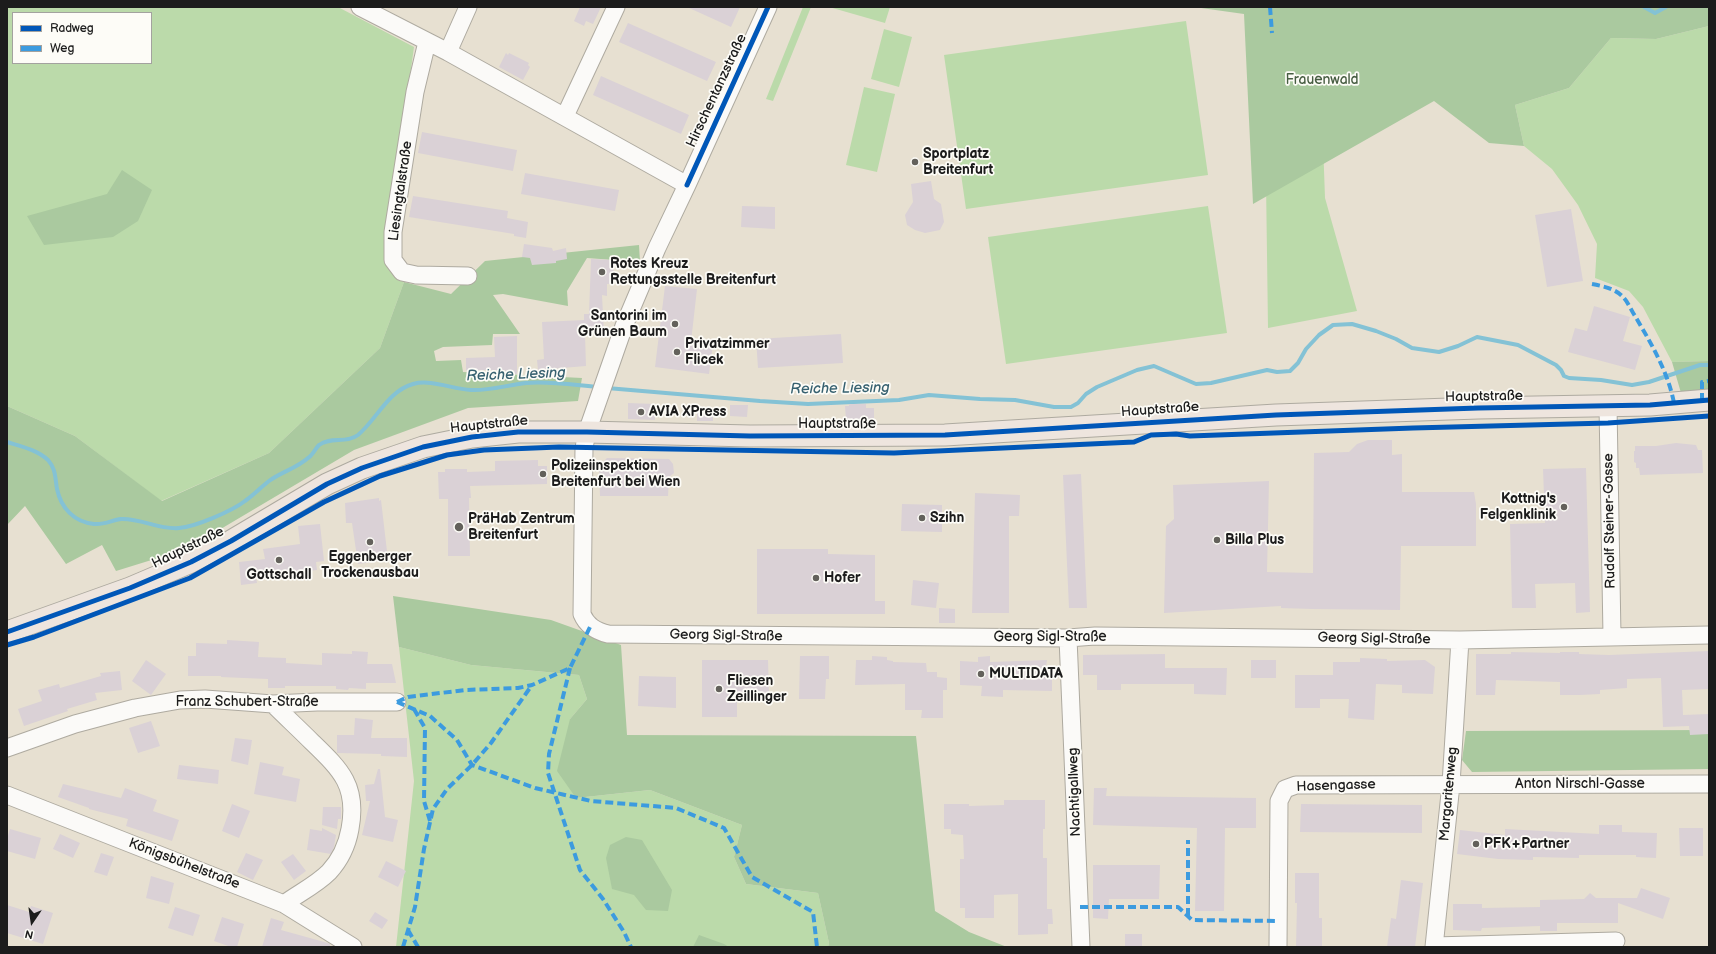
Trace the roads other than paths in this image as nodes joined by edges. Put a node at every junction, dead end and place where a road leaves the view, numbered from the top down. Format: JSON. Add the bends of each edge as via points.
{"nodes":[{"id":1,"x":360,"y":7,"type":"edge"},
{"id":2,"x":468,"y":7,"type":"edge"},
{"id":3,"x":616,"y":7,"type":"edge"},
{"id":4,"x":768,"y":7,"type":"edge"},
{"id":5,"x":427,"y":42,"type":"junction"},
{"id":6,"x":448,"y":52,"type":"junction"},
{"id":7,"x":565,"y":116,"type":"junction"},
{"id":8,"x":687,"y":185,"type":"junction"},
{"id":9,"x":468,"y":276,"type":"dead end"},
{"id":10,"x":1709,"y":400,"type":"edge"},
{"id":11,"x":1608,"y":406,"type":"junction"},
{"id":12,"x":587,"y":432,"type":"junction"},
{"id":13,"x":7,"y":632,"type":"edge"},
{"id":14,"x":1709,"y":635,"type":"edge"},
{"id":15,"x":1612,"y":636,"type":"junction"},
{"id":16,"x":1068,"y":638,"type":"junction"},
{"id":17,"x":1460,"y":640,"type":"junction"},
{"id":18,"x":397,"y":702,"type":"dead end"},
{"id":19,"x":273,"y":704,"type":"junction"},
{"id":20,"x":7,"y":748,"type":"edge"},
{"id":21,"x":1451,"y":784,"type":"junction"},
{"id":22,"x":1709,"y":784,"type":"edge"},
{"id":23,"x":7,"y":795,"type":"edge"},
{"id":24,"x":284,"y":904,"type":"junction"},
{"id":25,"x":1616,"y":941,"type":"dead end"},
{"id":26,"x":353,"y":947,"type":"edge"},
{"id":27,"x":1081,"y":947,"type":"edge"},
{"id":28,"x":1278,"y":947,"type":"edge"},
{"id":29,"x":1434,"y":947,"type":"edge"}],
"edges":[{"from":1,"to":5,"type":"street"},
{"from":2,"to":6,"type":"street"},
{"from":3,"to":7,"type":"street"},
{"from":4,"to":8,"type":"street","name":"Hirschentanzstraße"},
{"from":5,"to":6,"type":"street"},
{"from":5,"to":9,"type":"street","name":"Liesingtalstraße","via":[[415,92],[393,232],[394,260],[402,272],[416,275]]},
{"from":6,"to":7,"type":"street"},
{"from":7,"to":8,"type":"street"},
{"from":8,"to":12,"type":"street","name":"Hirschentanzstraße","via":[[624,326]]},
{"from":10,"to":11,"type":"main road","name":"Hauptstraße"},
{"from":11,"to":12,"type":"main road","name":"Hauptstraße","via":[[1276,415],[945,436],[750,436]]},
{"from":11,"to":15,"type":"street","name":"Rudolf Steiner-Gasse"},
{"from":12,"to":13,"type":"main road","name":"Hauptstraße","via":[[518,432],[472,437],[397,455],[327,484],[232,541],[191,562],[130,588]]},
{"from":12,"to":16,"type":"street","name":"Georg Sigl-Straße","via":[[584,448],[582,614],[590,627],[598,632]]},
{"from":14,"to":15,"type":"street","name":"Georg Sigl-Straße"},
{"from":15,"to":17,"type":"street","name":"Georg Sigl-Straße"},
{"from":16,"to":17,"type":"street","name":"Georg Sigl-Straße","via":[[1095,636]]},
{"from":16,"to":27,"type":"street","name":"Nachtigallweg"},
{"from":17,"to":21,"type":"street","name":"Margaritenweg"},
{"from":18,"to":19,"type":"street","name":"Franz Schubert-Straße"},
{"from":19,"to":20,"type":"street","name":"Franz Schubert-Straße","via":[[205,699],[180,700],[135,708],[75,724]]},
{"from":19,"to":24,"type":"street","via":[[336,766],[347,783],[352,800],[349,837],[342,856],[329,872]]},
{"from":21,"to":22,"type":"street","name":"Anton Nirschl-Gasse"},
{"from":21,"to":28,"type":"street","name":"Hasengasse","via":[[1296,785],[1284,789],[1279,801]]},
{"from":21,"to":29,"type":"street","name":"Margaritenweg"},
{"from":23,"to":24,"type":"street","name":"Königsbühelstraße"},
{"from":24,"to":26,"type":"street","name":"Königsbühelstraße"},
{"from":25,"to":29,"type":"street"}]}
